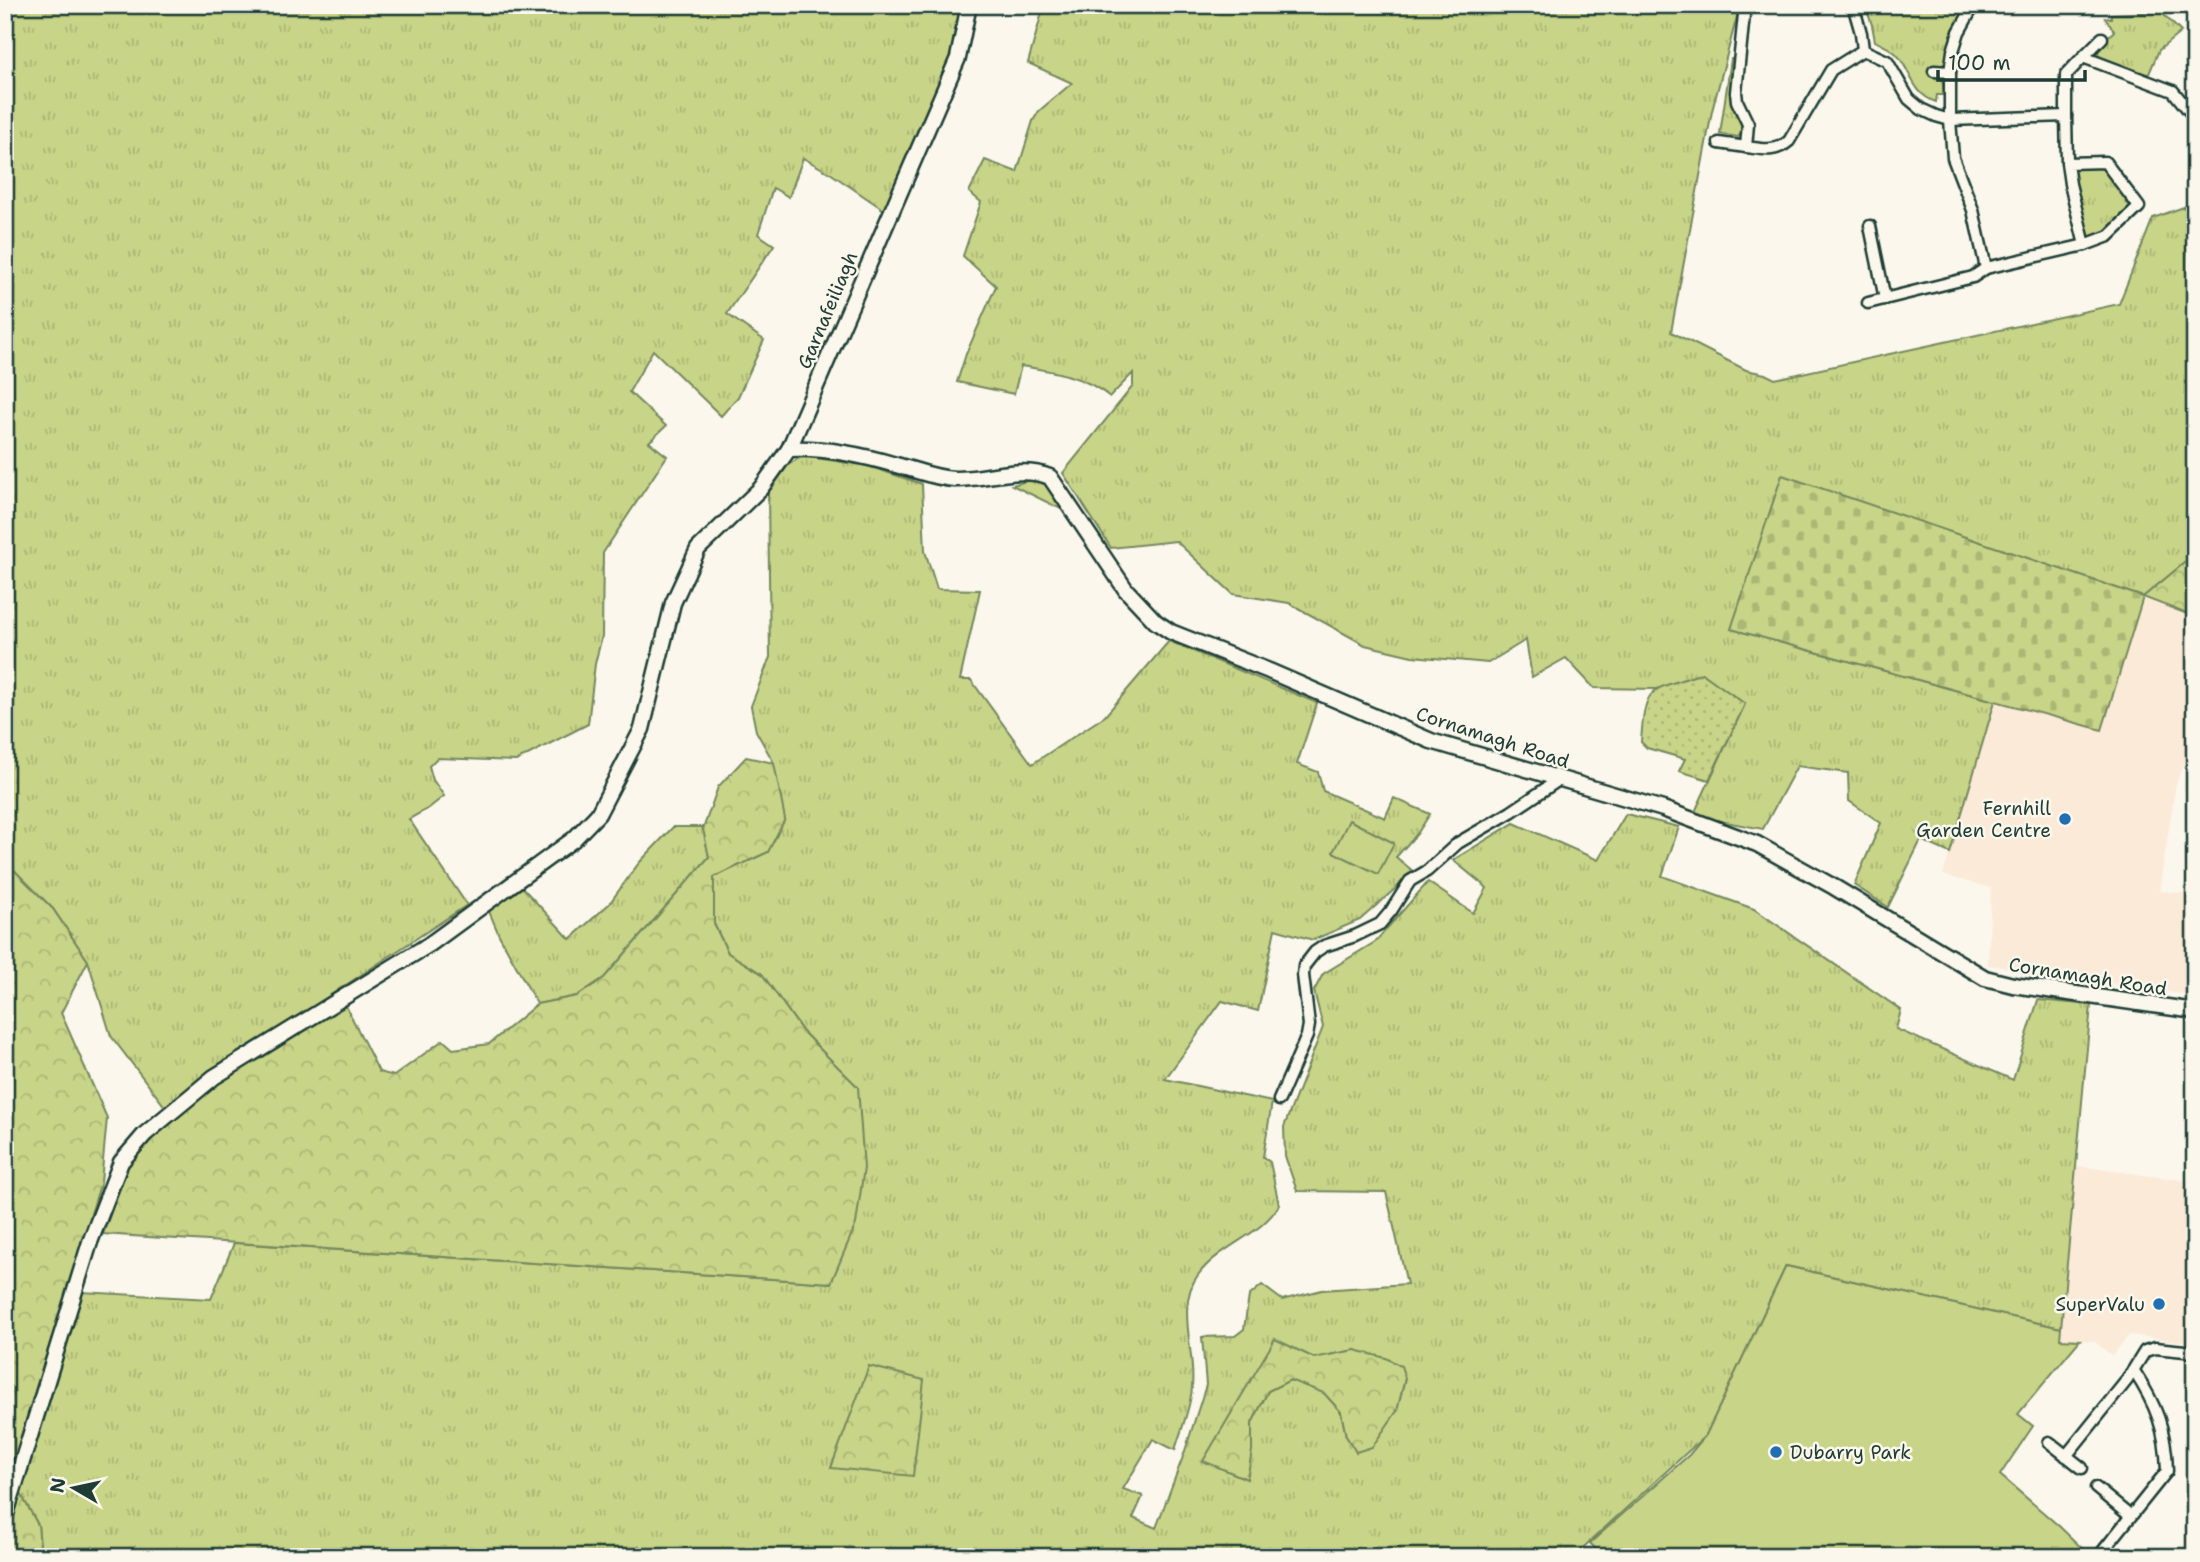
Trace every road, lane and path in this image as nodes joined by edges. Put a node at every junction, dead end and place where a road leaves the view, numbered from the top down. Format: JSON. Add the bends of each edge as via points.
{"nodes":[{"id":1,"x":969,"y":5,"type":"edge"},
{"id":2,"x":1745,"y":5,"type":"edge"},
{"id":3,"x":1853,"y":5,"type":"edge"},
{"id":4,"x":1974,"y":5,"type":"edge"},
{"id":5,"x":2102,"y":38,"type":"dead end"},
{"id":6,"x":1863,"y":50,"type":"junction"},
{"id":7,"x":2082,"y":57,"type":"junction"},
{"id":8,"x":1934,"y":71,"type":"dead end"},
{"id":9,"x":1950,"y":72,"type":"junction"},
{"id":10,"x":2066,"y":116,"type":"junction"},
{"id":11,"x":2195,"y":118,"type":"edge"},
{"id":12,"x":1950,"y":120,"type":"junction"},
{"id":13,"x":1719,"y":143,"type":"dead end"},
{"id":14,"x":1746,"y":147,"type":"junction"},
{"id":15,"x":2067,"y":163,"type":"junction"},
{"id":16,"x":1870,"y":226,"type":"dead end"},
{"id":17,"x":2085,"y":245,"type":"junction"},
{"id":18,"x":1986,"y":268,"type":"junction"},
{"id":19,"x":1885,"y":299,"type":"junction"},
{"id":20,"x":1868,"y":303,"type":"dead end"},
{"id":21,"x":789,"y":449,"type":"junction"},
{"id":22,"x":1560,"y":779,"type":"junction"},
{"id":23,"x":2195,"y":1011,"type":"edge"},
{"id":24,"x":1279,"y":1100,"type":"dead end"},
{"id":25,"x":2195,"y":1352,"type":"edge"},
{"id":26,"x":2134,"y":1371,"type":"junction"},
{"id":27,"x":2049,"y":1442,"type":"dead end"},
{"id":28,"x":2066,"y":1456,"type":"junction"},
{"id":29,"x":2082,"y":1468,"type":"dead end"},
{"id":30,"x":2096,"y":1488,"type":"dead end"},
{"id":31,"x":2130,"y":1516,"type":"junction"},
{"id":32,"x":5,"y":1517,"type":"edge"},
{"id":33,"x":2103,"y":1551,"type":"dead end"}],
"edges":[{"from":1,"to":21,"type":"street","name":"Garnafeiliagh","via":[[958,58]]},
{"from":2,"to":14,"type":"street","via":[[1736,92],[1748,124]]},
{"from":3,"to":6,"type":"street"},
{"from":4,"to":9,"type":"street","via":[[1956,41]]},
{"from":5,"to":7,"type":"street"},
{"from":6,"to":12,"type":"street","via":[[1889,63],[1914,104]]},
{"from":6,"to":14,"type":"street","via":[[1831,70],[1786,144],[1774,150]]},
{"from":7,"to":10,"type":"street","via":[[2066,75]]},
{"from":7,"to":11,"type":"street","via":[[2173,91]]},
{"from":8,"to":9,"type":"street"},
{"from":9,"to":12,"type":"street"},
{"from":10,"to":12,"type":"street"},
{"from":10,"to":15,"type":"street"},
{"from":12,"to":18,"type":"street","via":[[1953,158],[1973,210]]},
{"from":13,"to":14,"type":"street"},
{"from":15,"to":17,"type":"street"},
{"from":15,"to":17,"type":"street","via":[[2105,162],[2141,210],[2109,236]]},
{"from":16,"to":19,"type":"street"},
{"from":17,"to":18,"type":"street"},
{"from":18,"to":19,"type":"street","via":[[1973,277]]},
{"from":19,"to":20,"type":"street"},
{"from":21,"to":22,"type":"street","name":"Cornamagh Road","via":[[812,448],[877,460],[934,477],[1037,472],[1050,477],[1126,590],[1171,632],[1431,741]]},
{"from":21,"to":32,"type":"street","name":"Garnafeiliagh","via":[[761,488],[698,549],[673,603],[642,729],[598,814],[574,839],[430,944],[214,1077],[145,1134],[121,1161],[90,1242]]},
{"from":22,"to":23,"type":"street","name":"Cornamagh Road","via":[[1663,809],[1757,844],[1985,978]]},
{"from":22,"to":24,"type":"street","via":[[1458,843],[1410,881],[1380,923],[1315,952],[1303,975],[1307,1036]]},
{"from":25,"to":26,"type":"street","via":[[2150,1349]]},
{"from":26,"to":28,"type":"street"},
{"from":26,"to":31,"type":"street","via":[[2162,1424],[2168,1471]]},
{"from":27,"to":28,"type":"street"},
{"from":28,"to":29,"type":"street"},
{"from":30,"to":31,"type":"street"},
{"from":31,"to":33,"type":"street"}]}
